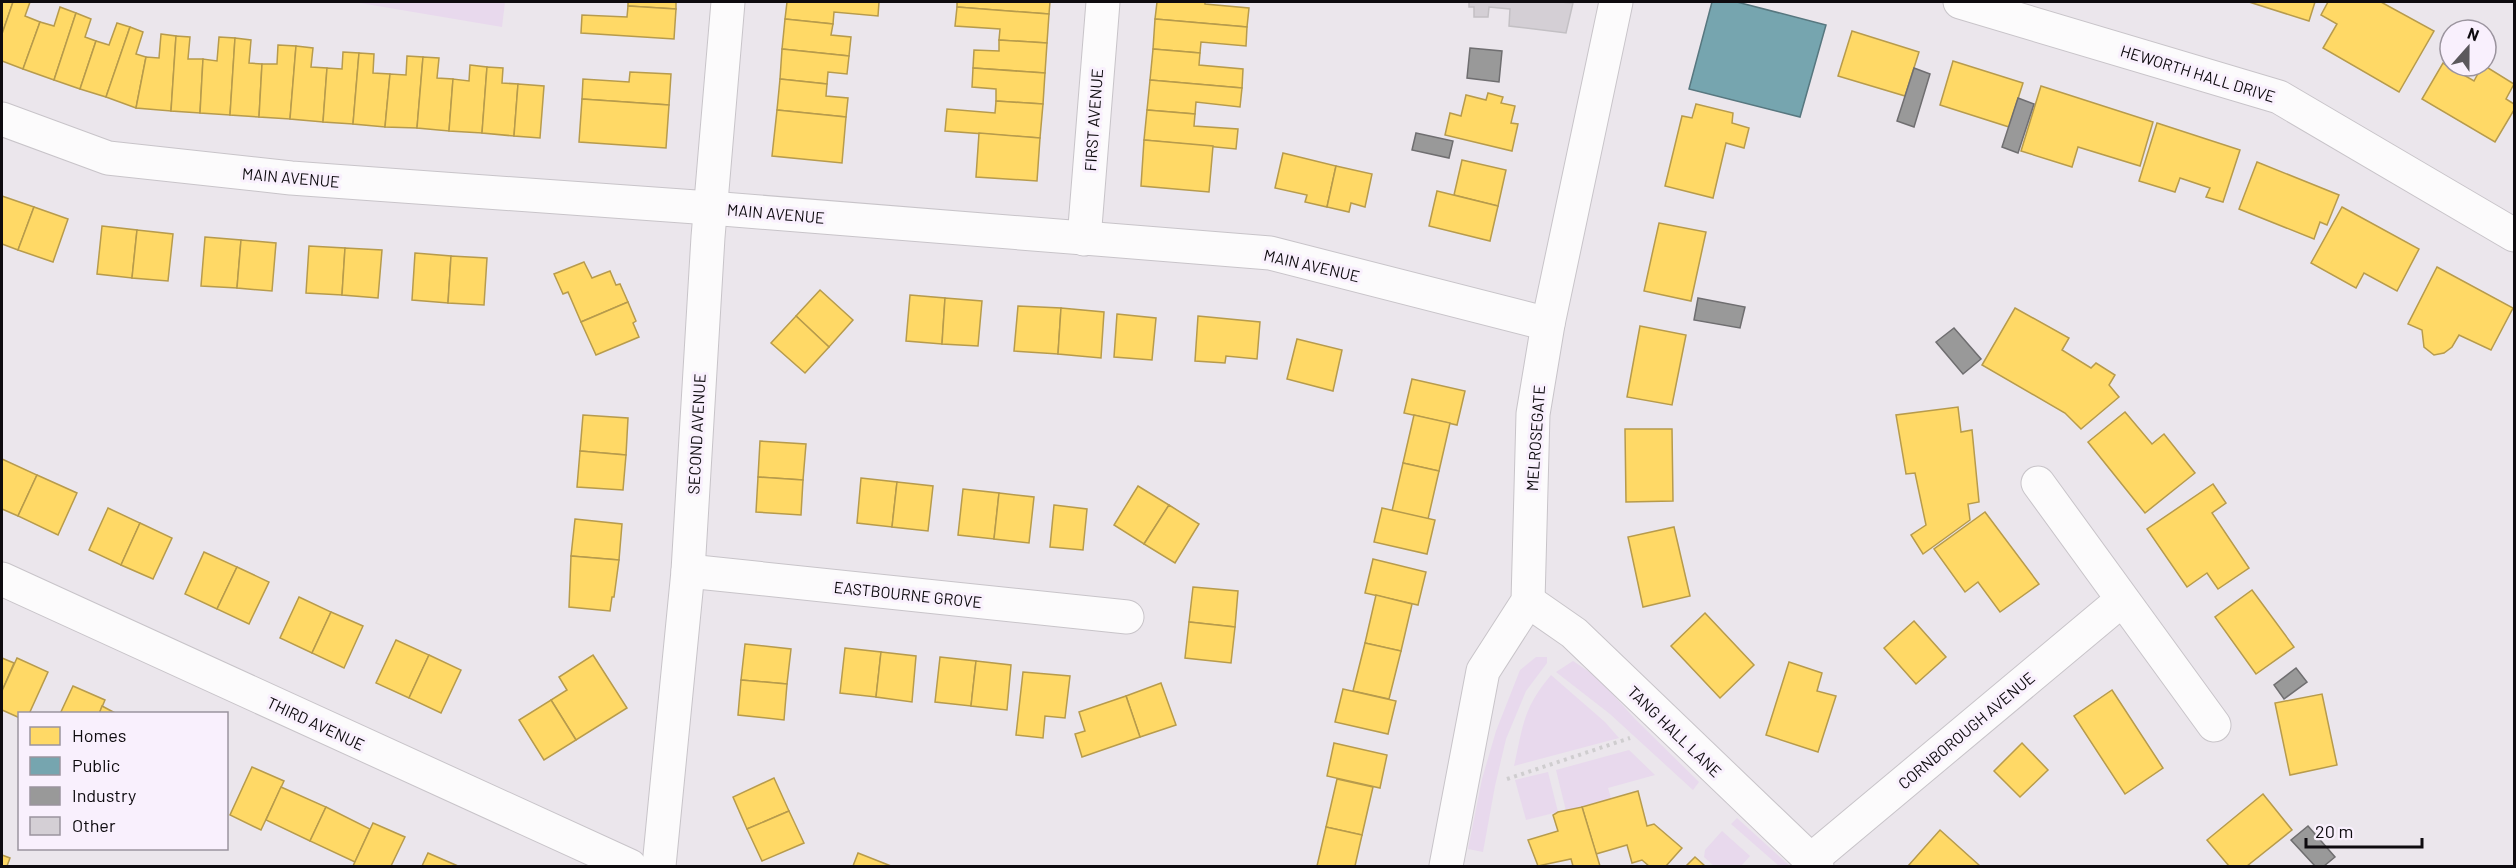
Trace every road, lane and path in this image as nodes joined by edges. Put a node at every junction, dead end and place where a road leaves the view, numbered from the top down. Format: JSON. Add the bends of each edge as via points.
{"nodes":[{"id":1,"x":728,"y":2,"type":"edge"},
{"id":2,"x":1103,"y":2,"type":"edge"},
{"id":3,"x":1616,"y":2,"type":"edge"},
{"id":4,"x":1960,"y":2,"type":"edge"},
{"id":5,"x":2,"y":119,"type":"edge"},
{"id":6,"x":711,"y":208,"type":"junction"},
{"id":7,"x":2514,"y":235,"type":"edge"},
{"id":8,"x":1084,"y":239,"type":"junction"},
{"id":9,"x":1548,"y":324,"type":"junction"},
{"id":10,"x":2038,"y":483,"type":"dead end"},
{"id":11,"x":688,"y":571,"type":"junction"},
{"id":12,"x":2,"y":579,"type":"edge"},
{"id":13,"x":2122,"y":600,"type":"junction"},
{"id":14,"x":1528,"y":601,"type":"junction"},
{"id":15,"x":1127,"y":617,"type":"dead end"},
{"id":16,"x":2214,"y":725,"type":"dead end"},
{"id":17,"x":1631,"y":738,"type":"dead end"},
{"id":18,"x":1507,"y":779,"type":"dead end"},
{"id":19,"x":1814,"y":863,"type":"edge"},
{"id":20,"x":630,"y":867,"type":"edge"},
{"id":21,"x":659,"y":867,"type":"edge"},
{"id":22,"x":1446,"y":867,"type":"edge"}],
"edges":[{"from":1,"to":6,"type":"street","name":"SECOND AVENUE"},
{"from":2,"to":8,"type":"street","name":"FIRST AVENUE"},
{"from":3,"to":9,"type":"street","name":"MELROSEGATE"},
{"from":4,"to":7,"type":"street","name":"HEWORTH HALL DRIVE","via":[[2279,98]]},
{"from":5,"to":6,"type":"street","name":"MAIN AVENUE","via":[[108,158],[291,178]]},
{"from":6,"to":8,"type":"street","name":"MAIN AVENUE"},
{"from":6,"to":11,"type":"street","name":"SECOND AVENUE"},
{"from":8,"to":9,"type":"street","name":"MAIN AVENUE","via":[[1270,253]]},
{"from":9,"to":14,"type":"street","name":"MELROSEGATE","via":[[1533,414]]},
{"from":10,"to":13,"type":"street"},
{"from":11,"to":15,"type":"street","name":"EASTBOURNE GROVE"},
{"from":11,"to":21,"type":"street","name":"SECOND AVENUE"},
{"from":12,"to":20,"type":"street","name":"THIRD AVENUE"},
{"from":13,"to":16,"type":"street"},
{"from":13,"to":19,"type":"street","name":"CORNBOROUGH AVENUE"},
{"from":14,"to":19,"type":"street","name":"TANG HALL LANE","via":[[1574,633]]},
{"from":14,"to":22,"type":"street","via":[[1484,671]]},
{"from":17,"to":18,"type":"path"}]}
